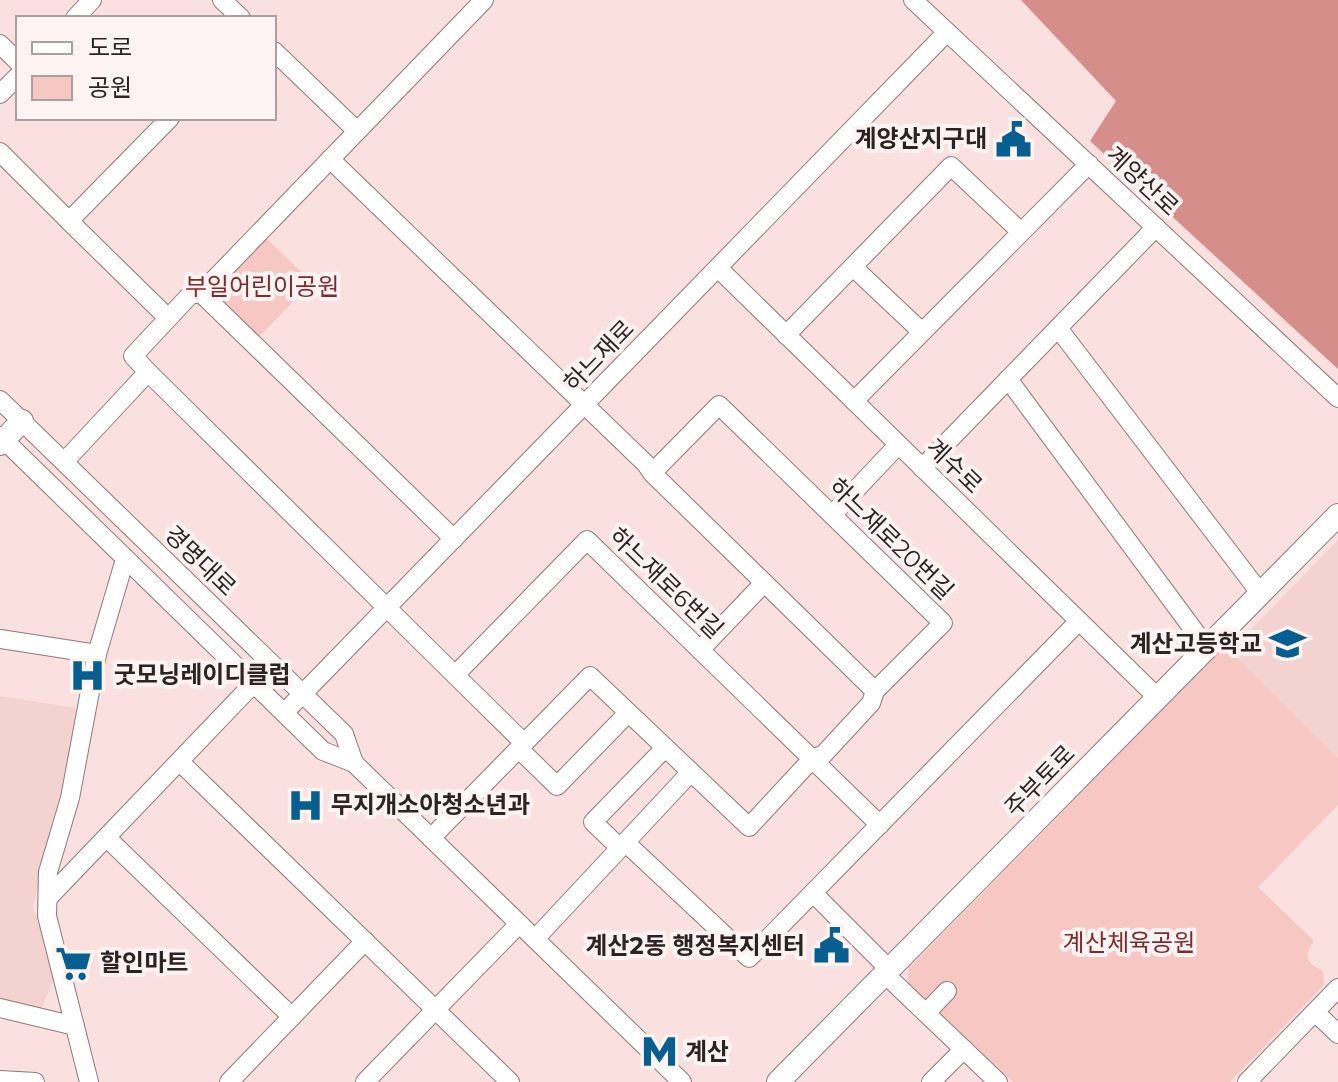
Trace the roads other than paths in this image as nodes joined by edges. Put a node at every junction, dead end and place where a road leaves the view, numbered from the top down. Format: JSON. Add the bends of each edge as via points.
{"nodes":[{"id":1,"x":92,"y":0,"type":"edge"},
{"id":2,"x":222,"y":0,"type":"edge"},
{"id":3,"x":484,"y":0,"type":"edge"},
{"id":4,"x":913,"y":0,"type":"edge"},
{"id":5,"x":77,"y":16,"type":"edge"},
{"id":6,"x":239,"y":16,"type":"edge"},
{"id":7,"x":947,"y":32,"type":"junction"},
{"id":8,"x":0,"y":44,"type":"edge"},
{"id":9,"x":276,"y":53,"type":"edge"},
{"id":10,"x":16,"y":60,"type":"edge"},
{"id":11,"x":16,"y":78,"type":"edge"},
{"id":12,"x":0,"y":94,"type":"edge"},
{"id":13,"x":168,"y":120,"type":"edge"},
{"id":14,"x":357,"y":131,"type":"junction"},
{"id":15,"x":0,"y":152,"type":"edge"},
{"id":16,"x":330,"y":159,"type":"junction"},
{"id":17,"x":1089,"y":164,"type":"junction"},
{"id":18,"x":69,"y":221,"type":"junction"},
{"id":19,"x":1156,"y":227,"type":"junction"},
{"id":20,"x":1021,"y":232,"type":"junction"},
{"id":21,"x":853,"y":267,"type":"junction"},
{"id":22,"x":718,"y":268,"type":"junction"},
{"id":23,"x":201,"y":293,"type":"junction"},
{"id":24,"x":168,"y":318,"type":"junction"},
{"id":25,"x":1058,"y":328,"type":"junction"},
{"id":26,"x":922,"y":332,"type":"junction"},
{"id":27,"x":786,"y":335,"type":"junction"},
{"id":28,"x":148,"y":372,"type":"junction"},
{"id":29,"x":1008,"y":379,"type":"junction"},
{"id":30,"x":1338,"y":398,"type":"edge"},
{"id":31,"x":0,"y":400,"type":"edge"},
{"id":32,"x":854,"y":401,"type":"junction"},
{"id":33,"x":585,"y":405,"type":"junction"},
{"id":34,"x":22,"y":421,"type":"junction"},
{"id":35,"x":1,"y":440,"type":"edge"},
{"id":36,"x":898,"y":445,"type":"junction"},
{"id":37,"x":65,"y":461,"type":"junction"},
{"id":38,"x":922,"y":468,"type":"junction"},
{"id":39,"x":652,"y":473,"type":"junction"},
{"id":40,"x":832,"y":515,"type":"junction"},
{"id":41,"x":1338,"y":515,"type":"edge"},
{"id":42,"x":454,"y":539,"type":"junction"},
{"id":43,"x":125,"y":559,"type":"junction"},
{"id":44,"x":764,"y":583,"type":"junction"},
{"id":45,"x":1261,"y":594,"type":"junction"},
{"id":46,"x":387,"y":608,"type":"junction"},
{"id":47,"x":1079,"y":621,"type":"junction"},
{"id":48,"x":0,"y":639,"type":"edge"},
{"id":49,"x":1207,"y":648,"type":"junction"},
{"id":50,"x":700,"y":650,"type":"junction"},
{"id":51,"x":97,"y":654,"type":"junction"},
{"id":52,"x":455,"y":675,"type":"junction"},
{"id":53,"x":254,"y":683,"type":"junction"},
{"id":54,"x":875,"y":691,"type":"junction"},
{"id":55,"x":303,"y":694,"type":"junction"},
{"id":56,"x":1158,"y":698,"type":"junction"},
{"id":57,"x":284,"y":713,"type":"junction"},
{"id":58,"x":628,"y":713,"type":"junction"},
{"id":59,"x":522,"y":746,"type":"junction"},
{"id":60,"x":665,"y":748,"type":"junction"},
{"id":61,"x":813,"y":758,"type":"junction"},
{"id":62,"x":181,"y":763,"type":"junction"},
{"id":63,"x":354,"y":763,"type":"junction"},
{"id":64,"x":691,"y":772,"type":"junction"},
{"id":65,"x":880,"y":825,"type":"junction"},
{"id":66,"x":107,"y":838,"type":"junction"},
{"id":67,"x":431,"y":838,"type":"junction"},
{"id":68,"x":622,"y":845,"type":"junction"},
{"id":69,"x":813,"y":893,"type":"junction"},
{"id":70,"x":48,"y":898,"type":"junction"},
{"id":71,"x":519,"y":924,"type":"junction"},
{"id":72,"x":535,"y":939,"type":"junction"},
{"id":73,"x":365,"y":941,"type":"junction"},
{"id":74,"x":888,"y":973,"type":"junction"},
{"id":75,"x":1338,"y":988,"type":"edge"},
{"id":76,"x":947,"y":991,"type":"dead end"},
{"id":77,"x":0,"y":1008,"type":"edge"},
{"id":78,"x":435,"y":1010,"type":"junction"},
{"id":79,"x":1315,"y":1012,"type":"junction"},
{"id":80,"x":926,"y":1013,"type":"junction"},
{"id":81,"x":292,"y":1017,"type":"junction"},
{"id":82,"x":75,"y":1026,"type":"junction"},
{"id":83,"x":1338,"y":1034,"type":"edge"},
{"id":84,"x":964,"y":1049,"type":"junction"},
{"id":85,"x":0,"y":1080,"type":"edge"},
{"id":86,"x":504,"y":1080,"type":"edge"},
{"id":87,"x":35,"y":1082,"type":"edge"},
{"id":88,"x":89,"y":1082,"type":"edge"},
{"id":89,"x":229,"y":1082,"type":"edge"},
{"id":90,"x":365,"y":1082,"type":"edge"},
{"id":91,"x":682,"y":1082,"type":"edge"},
{"id":92,"x":778,"y":1082,"type":"edge"},
{"id":93,"x":931,"y":1082,"type":"edge"},
{"id":94,"x":998,"y":1082,"type":"edge"},
{"id":95,"x":1247,"y":1082,"type":"edge"}],
"edges":[{"from":1,"to":5,"type":"street"},
{"from":2,"to":6,"type":"street"},
{"from":3,"to":14,"type":"street"},
{"from":4,"to":7,"type":"street","name":"계양산로"},
{"from":7,"to":17,"type":"street","name":"계양산로"},
{"from":7,"to":22,"type":"street","name":"하느재로"},
{"from":8,"to":10,"type":"street"},
{"from":9,"to":14,"type":"street"},
{"from":11,"to":12,"type":"street"},
{"from":13,"to":18,"type":"street"},
{"from":14,"to":16,"type":"street"},
{"from":15,"to":18,"type":"street"},
{"from":16,"to":23,"type":"street"},
{"from":16,"to":33,"type":"street"},
{"from":17,"to":19,"type":"street","name":"계양산로"},
{"from":17,"to":20,"type":"street"},
{"from":18,"to":24,"type":"street"},
{"from":19,"to":25,"type":"street"},
{"from":19,"to":30,"type":"street","name":"계양산로"},
{"from":20,"to":21,"type":"street","via":[[951,166]]},
{"from":20,"to":26,"type":"street"},
{"from":21,"to":26,"type":"street"},
{"from":21,"to":27,"type":"street"},
{"from":22,"to":27,"type":"street","name":"계수로"},
{"from":22,"to":33,"type":"street","name":"하느재로"},
{"from":23,"to":24,"type":"street","via":[[190,295]]},
{"from":23,"to":42,"type":"street"},
{"from":24,"to":28,"type":"street","via":[[133,356]]},
{"from":25,"to":29,"type":"street"},
{"from":25,"to":45,"type":"street"},
{"from":26,"to":32,"type":"street"},
{"from":27,"to":32,"type":"street","name":"계수로"},
{"from":28,"to":37,"type":"street"},
{"from":28,"to":46,"type":"street"},
{"from":29,"to":38,"type":"street"},
{"from":29,"to":49,"type":"street"},
{"from":31,"to":34,"type":"street","name":"경명대로"},
{"from":32,"to":36,"type":"street","name":"계수로"},
{"from":33,"to":39,"type":"street"},
{"from":33,"to":42,"type":"street","name":"하느재로"},
{"from":34,"to":35,"type":"main road"},
{"from":34,"to":37,"type":"street","name":"경명대로"},
{"from":35,"to":43,"type":"street","name":"경명대로"},
{"from":36,"to":38,"type":"street","name":"계수로"},
{"from":36,"to":40,"type":"street"},
{"from":37,"to":55,"type":"street","name":"경명대로"},
{"from":38,"to":47,"type":"street","name":"계수로"},
{"from":39,"to":40,"type":"street","name":"하느재로20번길","via":[[719,405]]},
{"from":39,"to":44,"type":"street"},
{"from":40,"to":54,"type":"street","name":"하느재로20번길","via":[[943,623]]},
{"from":41,"to":45,"type":"main road","name":"주부토로"},
{"from":42,"to":46,"type":"street","name":"하느재로"},
{"from":43,"to":51,"type":"street"},
{"from":43,"to":53,"type":"street","name":"경명대로"},
{"from":44,"to":50,"type":"street"},
{"from":44,"to":54,"type":"street"},
{"from":45,"to":49,"type":"main road","name":"주부토로"},
{"from":46,"to":52,"type":"street"},
{"from":46,"to":55,"type":"street","name":"하느재로"},
{"from":47,"to":56,"type":"street","name":"계수로"},
{"from":47,"to":65,"type":"street"},
{"from":48,"to":51,"type":"street"},
{"from":49,"to":56,"type":"main road","name":"주부토로"},
{"from":50,"to":52,"type":"street","name":"하느재로6번길","via":[[587,540]]},
{"from":50,"to":61,"type":"street","name":"하느재로6번길"},
{"from":51,"to":70,"type":"street","via":[[70,798],[48,872]]},
{"from":52,"to":59,"type":"street"},
{"from":53,"to":57,"type":"street","name":"경명대로"},
{"from":53,"to":62,"type":"street"},
{"from":54,"to":61,"type":"street","via":[[871,703],[823,755]]},
{"from":55,"to":57,"type":"street","name":"하느재로"},
{"from":55,"to":63,"type":"street","name":"경명대로","via":[[344,734]]},
{"from":56,"to":74,"type":"main road","name":"주부토로"},
{"from":57,"to":63,"type":"street","name":"경명대로","via":[[323,751]]},
{"from":58,"to":59,"type":"street","via":[[590,676]]},
{"from":58,"to":59,"type":"street","via":[[557,786]]},
{"from":58,"to":60,"type":"street"},
{"from":59,"to":67,"type":"street"},
{"from":60,"to":64,"type":"street"},
{"from":60,"to":68,"type":"street","via":[[593,822]]},
{"from":61,"to":64,"type":"street","via":[[749,827]]},
{"from":61,"to":65,"type":"street","name":"하느재로6번길"},
{"from":62,"to":66,"type":"street"},
{"from":62,"to":73,"type":"street"},
{"from":63,"to":67,"type":"street","name":"경명대로"},
{"from":64,"to":68,"type":"street"},
{"from":65,"to":69,"type":"street"},
{"from":66,"to":70,"type":"street"},
{"from":66,"to":81,"type":"street"},
{"from":67,"to":71,"type":"street","name":"경명대로"},
{"from":68,"to":69,"type":"street","via":[[749,958]]},
{"from":68,"to":72,"type":"street"},
{"from":69,"to":74,"type":"street"},
{"from":70,"to":82,"type":"street","via":[[47,916]]},
{"from":71,"to":72,"type":"street","name":"경명대로"},
{"from":71,"to":78,"type":"street"},
{"from":72,"to":91,"type":"street","name":"경명대로"},
{"from":73,"to":78,"type":"street"},
{"from":73,"to":81,"type":"street"},
{"from":74,"to":80,"type":"street"},
{"from":74,"to":92,"type":"main road","name":"주부토로"},
{"from":75,"to":79,"type":"street"},
{"from":76,"to":80,"type":"street"},
{"from":77,"to":82,"type":"street"},
{"from":78,"to":86,"type":"street"},
{"from":78,"to":90,"type":"street"},
{"from":79,"to":83,"type":"street"},
{"from":79,"to":95,"type":"street"},
{"from":80,"to":84,"type":"street"},
{"from":81,"to":89,"type":"street"},
{"from":82,"to":88,"type":"street"},
{"from":84,"to":93,"type":"street"},
{"from":84,"to":94,"type":"street"},
{"from":85,"to":87,"type":"street"}]}
